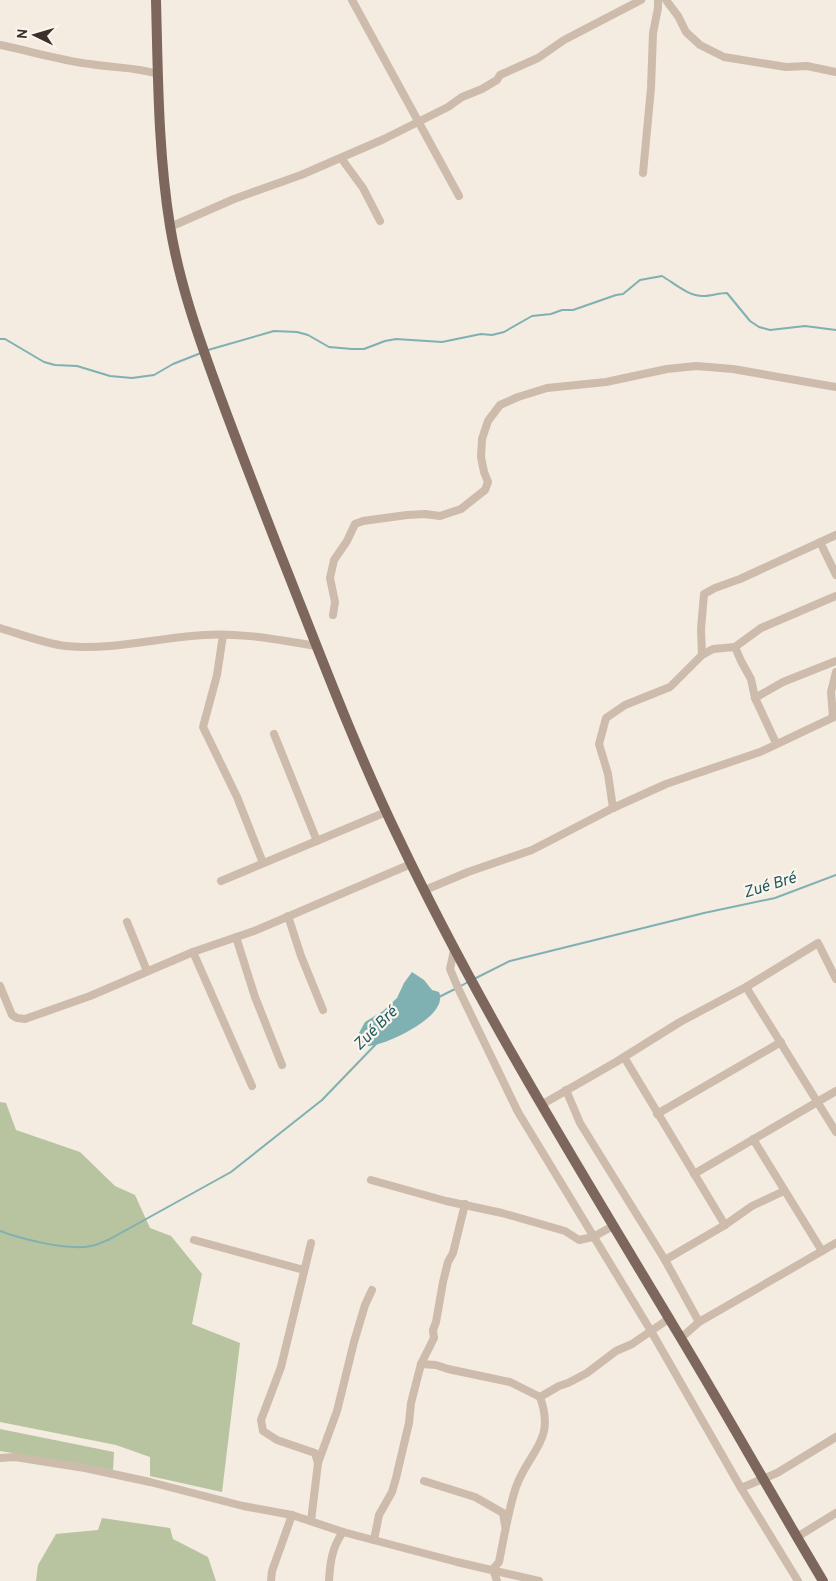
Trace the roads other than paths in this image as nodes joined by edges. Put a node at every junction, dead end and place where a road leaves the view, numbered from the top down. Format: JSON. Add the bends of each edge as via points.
{"nodes":[{"id":1,"x":156,"y":0,"type":"edge"},
{"id":2,"x":352,"y":0,"type":"edge"},
{"id":3,"x":641,"y":0,"type":"edge"},
{"id":4,"x":658,"y":0,"type":"edge"},
{"id":5,"x":666,"y":0,"type":"edge"},
{"id":6,"x":0,"y":45,"type":"edge"},
{"id":7,"x":836,"y":72,"type":"edge"},
{"id":8,"x":158,"y":74,"type":"junction"},
{"id":9,"x":418,"y":123,"type":"junction"},
{"id":10,"x":342,"y":158,"type":"junction"},
{"id":11,"x":643,"y":173,"type":"dead end"},
{"id":12,"x":459,"y":196,"type":"dead end"},
{"id":13,"x":380,"y":221,"type":"dead end"},
{"id":14,"x":170,"y":227,"type":"junction"},
{"id":15,"x":836,"y":387,"type":"edge"},
{"id":16,"x":836,"y":535,"type":"edge"},
{"id":17,"x":820,"y":542,"type":"junction"},
{"id":18,"x":836,"y":575,"type":"edge"},
{"id":19,"x":836,"y":596,"type":"edge"},
{"id":20,"x":333,"y":615,"type":"dead end"},
{"id":21,"x":0,"y":628,"type":"edge"},
{"id":22,"x":223,"y":635,"type":"junction"},
{"id":23,"x":316,"y":646,"type":"junction"},
{"id":24,"x":735,"y":647,"type":"junction"},
{"id":25,"x":702,"y":655,"type":"junction"},
{"id":26,"x":836,"y":661,"type":"edge"},
{"id":27,"x":836,"y":672,"type":"edge"},
{"id":28,"x":755,"y":698,"type":"junction"},
{"id":29,"x":835,"y":716,"type":"edge"},
{"id":30,"x":274,"y":734,"type":"dead end"},
{"id":31,"x":776,"y":743,"type":"junction"},
{"id":32,"x":613,"y":808,"type":"junction"},
{"id":33,"x":386,"y":812,"type":"junction"},
{"id":34,"x":317,"y":841,"type":"junction"},
{"id":35,"x":263,"y":863,"type":"junction"},
{"id":36,"x":412,"y":864,"type":"junction"},
{"id":37,"x":222,"y":881,"type":"dead end"},
{"id":38,"x":425,"y":890,"type":"junction"},
{"id":39,"x":288,"y":916,"type":"junction"},
{"id":40,"x":127,"y":922,"type":"dead end"},
{"id":41,"x":236,"y":937,"type":"junction"},
{"id":42,"x":454,"y":950,"type":"junction"},
{"id":43,"x":193,"y":952,"type":"junction"},
{"id":44,"x":147,"y":971,"type":"junction"},
{"id":45,"x":836,"y":979,"type":"edge"},
{"id":46,"x":0,"y":986,"type":"edge"},
{"id":47,"x":746,"y":987,"type":"junction"},
{"id":48,"x":323,"y":1010,"type":"dead end"},
{"id":49,"x":781,"y":1042,"type":"junction"},
{"id":50,"x":624,"y":1057,"type":"junction"},
{"id":51,"x":282,"y":1065,"type":"dead end"},
{"id":52,"x":252,"y":1086,"type":"dead end"},
{"id":53,"x":566,"y":1090,"type":"junction"},
{"id":54,"x":836,"y":1092,"type":"edge"},
{"id":55,"x":818,"y":1102,"type":"junction"},
{"id":56,"x":541,"y":1105,"type":"junction"},
{"id":57,"x":657,"y":1114,"type":"junction"},
{"id":58,"x":836,"y":1132,"type":"edge"},
{"id":59,"x":753,"y":1139,"type":"junction"},
{"id":60,"x":694,"y":1174,"type":"junction"},
{"id":61,"x":371,"y":1180,"type":"dead end"},
{"id":62,"x":784,"y":1191,"type":"junction"},
{"id":63,"x":465,"y":1204,"type":"junction"},
{"id":64,"x":725,"y":1225,"type":"junction"},
{"id":65,"x":613,"y":1226,"type":"junction"},
{"id":66,"x":594,"y":1237,"type":"junction"},
{"id":67,"x":194,"y":1240,"type":"dead end"},
{"id":68,"x":311,"y":1243,"type":"dead end"},
{"id":69,"x":836,"y":1243,"type":"edge"},
{"id":70,"x":822,"y":1251,"type":"junction"},
{"id":71,"x":665,"y":1260,"type":"junction"},
{"id":72,"x":304,"y":1270,"type":"junction"},
{"id":73,"x":372,"y":1290,"type":"dead end"},
{"id":74,"x":670,"y":1318,"type":"junction"},
{"id":75,"x":699,"y":1322,"type":"junction"},
{"id":76,"x":651,"y":1331,"type":"junction"},
{"id":77,"x":681,"y":1338,"type":"junction"},
{"id":78,"x":422,"y":1364,"type":"junction"},
{"id":79,"x":540,"y":1398,"type":"junction"},
{"id":80,"x":836,"y":1437,"type":"edge"},
{"id":81,"x":0,"y":1458,"type":"edge"},
{"id":82,"x":318,"y":1463,"type":"junction"},
{"id":83,"x":762,"y":1479,"type":"junction"},
{"id":84,"x":424,"y":1481,"type":"dead end"},
{"id":85,"x":741,"y":1488,"type":"junction"},
{"id":86,"x":836,"y":1513,"type":"edge"},
{"id":87,"x":292,"y":1515,"type":"junction"},
{"id":88,"x":311,"y":1521,"type":"junction"},
{"id":89,"x":506,"y":1530,"type":"junction"},
{"id":90,"x":343,"y":1532,"type":"junction"},
{"id":91,"x":796,"y":1537,"type":"junction"},
{"id":92,"x":374,"y":1540,"type":"junction"},
{"id":93,"x":493,"y":1569,"type":"junction"},
{"id":94,"x":271,"y":1581,"type":"edge"},
{"id":95,"x":329,"y":1581,"type":"edge"},
{"id":96,"x":497,"y":1581,"type":"edge"},
{"id":97,"x":539,"y":1581,"type":"edge"},
{"id":98,"x":798,"y":1581,"type":"edge"},
{"id":99,"x":823,"y":1581,"type":"edge"}],
"edges":[{"from":1,"to":8,"type":"main road"},
{"from":2,"to":9,"type":"street"},
{"from":3,"to":9,"type":"street"},
{"from":4,"to":11,"type":"street"},
{"from":5,"to":7,"type":"street","via":[[686,32],[700,45],[724,57]]},
{"from":6,"to":8,"type":"street","via":[[56,59]]},
{"from":8,"to":14,"type":"main road","via":[[159,119]]},
{"from":9,"to":10,"type":"street"},
{"from":9,"to":12,"type":"street"},
{"from":10,"to":13,"type":"street"},
{"from":10,"to":14,"type":"street"},
{"from":14,"to":23,"type":"main road","via":[[193,322],[238,449]]},
{"from":15,"to":20,"type":"street","via":[[733,369],[696,366],[606,382],[547,388],[500,405],[488,421],[482,440],[481,457],[488,482],[485,490],[461,509],[440,516],[416,515],[356,524],[334,560],[330,578],[335,602]]},
{"from":16,"to":17,"type":"street"},
{"from":17,"to":18,"type":"street"},
{"from":17,"to":25,"type":"street","via":[[704,594]]},
{"from":19,"to":24,"type":"street","via":[[761,628]]},
{"from":21,"to":22,"type":"street","via":[[64,646],[97,648]]},
{"from":22,"to":23,"type":"street","via":[[270,638]]},
{"from":22,"to":35,"type":"street","via":[[204,727]]},
{"from":23,"to":33,"type":"main road"},
{"from":24,"to":25,"type":"street"},
{"from":24,"to":28,"type":"street","via":[[751,679]]},
{"from":25,"to":32,"type":"street","via":[[670,687],[625,705],[606,718],[599,744]]},
{"from":26,"to":28,"type":"street","via":[[783,682]]},
{"from":27,"to":29,"type":"street","via":[[831,692]]},
{"from":28,"to":31,"type":"street"},
{"from":29,"to":31,"type":"street"},
{"from":30,"to":34,"type":"street"},
{"from":31,"to":32,"type":"street","via":[[760,752],[666,784]]},
{"from":32,"to":38,"type":"street","via":[[532,850]]},
{"from":33,"to":34,"type":"street"},
{"from":33,"to":36,"type":"main road"},
{"from":34,"to":35,"type":"street"},
{"from":35,"to":37,"type":"street"},
{"from":36,"to":38,"type":"main road"},
{"from":36,"to":39,"type":"street"},
{"from":38,"to":42,"type":"main road"},
{"from":39,"to":41,"type":"street"},
{"from":39,"to":48,"type":"street"},
{"from":40,"to":44,"type":"street"},
{"from":41,"to":43,"type":"street"},
{"from":41,"to":51,"type":"street"},
{"from":42,"to":56,"type":"main road"},
{"from":42,"to":66,"type":"street","via":[[450,969],[518,1112]]},
{"from":43,"to":44,"type":"street"},
{"from":43,"to":52,"type":"street"},
{"from":44,"to":46,"type":"street","via":[[26,1019],[12,1014]]},
{"from":45,"to":47,"type":"street","via":[[818,943]]},
{"from":47,"to":49,"type":"street"},
{"from":47,"to":50,"type":"street"},
{"from":49,"to":55,"type":"street"},
{"from":49,"to":57,"type":"street"},
{"from":50,"to":53,"type":"street"},
{"from":50,"to":57,"type":"street"},
{"from":53,"to":56,"type":"street"},
{"from":53,"to":71,"type":"street","via":[[580,1123]]},
{"from":54,"to":55,"type":"street"},
{"from":55,"to":58,"type":"street"},
{"from":55,"to":59,"type":"street"},
{"from":56,"to":65,"type":"main road"},
{"from":57,"to":60,"type":"street"},
{"from":59,"to":60,"type":"street"},
{"from":59,"to":62,"type":"street"},
{"from":60,"to":64,"type":"street"},
{"from":61,"to":63,"type":"street"},
{"from":62,"to":64,"type":"street","via":[[752,1206]]},
{"from":62,"to":70,"type":"street"},
{"from":63,"to":66,"type":"street","via":[[565,1231],[579,1240]]},
{"from":63,"to":78,"type":"street","via":[[443,1282],[434,1338]]},
{"from":64,"to":71,"type":"street"},
{"from":65,"to":66,"type":"street"},
{"from":65,"to":74,"type":"main road"},
{"from":66,"to":76,"type":"street"},
{"from":67,"to":72,"type":"street"},
{"from":68,"to":72,"type":"street"},
{"from":69,"to":70,"type":"street"},
{"from":70,"to":75,"type":"street"},
{"from":71,"to":75,"type":"street"},
{"from":72,"to":82,"type":"street","via":[[280,1367],[261,1420],[263,1431],[277,1440],[315,1453]]},
{"from":73,"to":82,"type":"street","via":[[354,1342],[337,1411]]},
{"from":74,"to":76,"type":"street"},
{"from":74,"to":77,"type":"main road"},
{"from":75,"to":77,"type":"street"},
{"from":76,"to":79,"type":"street","via":[[587,1373]]},
{"from":76,"to":85,"type":"street"},
{"from":77,"to":83,"type":"main road"},
{"from":78,"to":79,"type":"street","via":[[510,1382]]},
{"from":78,"to":92,"type":"street","via":[[396,1478],[379,1515]]},
{"from":79,"to":89,"type":"street","via":[[545,1413],[541,1443],[517,1485]]},
{"from":80,"to":83,"type":"street"},
{"from":81,"to":87,"type":"street","via":[[15,1457],[85,1468]]},
{"from":82,"to":88,"type":"street"},
{"from":83,"to":85,"type":"street"},
{"from":83,"to":91,"type":"main road"},
{"from":84,"to":89,"type":"street","via":[[475,1497],[492,1506],[503,1513]]},
{"from":85,"to":98,"type":"street"},
{"from":86,"to":91,"type":"street"},
{"from":87,"to":88,"type":"street"},
{"from":87,"to":94,"type":"street"},
{"from":88,"to":90,"type":"street"},
{"from":89,"to":93,"type":"street","via":[[498,1562]]},
{"from":90,"to":92,"type":"street"},
{"from":90,"to":95,"type":"street","via":[[330,1562]]},
{"from":91,"to":99,"type":"main road"},
{"from":92,"to":93,"type":"street"},
{"from":93,"to":96,"type":"street"},
{"from":93,"to":97,"type":"street"}]}
